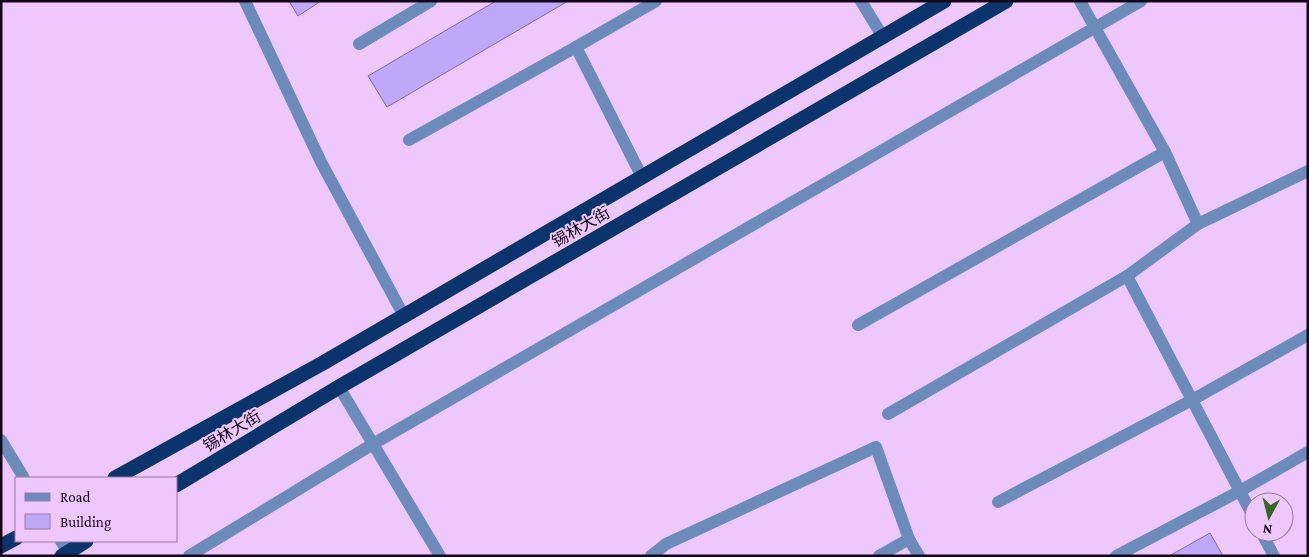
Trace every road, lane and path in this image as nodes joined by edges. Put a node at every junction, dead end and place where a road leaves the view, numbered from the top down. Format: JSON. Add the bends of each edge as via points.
{"nodes":[{"id":1,"x":245,"y":1,"type":"edge"},
{"id":2,"x":431,"y":1,"type":"edge"},
{"id":3,"x":656,"y":1,"type":"edge"},
{"id":4,"x":861,"y":1,"type":"edge"},
{"id":5,"x":944,"y":1,"type":"edge"},
{"id":6,"x":1006,"y":1,"type":"edge"},
{"id":7,"x":1080,"y":1,"type":"edge"},
{"id":8,"x":1141,"y":1,"type":"edge"},
{"id":9,"x":1095,"y":28,"type":"junction"},
{"id":10,"x":883,"y":37,"type":"junction"},
{"id":11,"x":359,"y":44,"type":"dead end"},
{"id":12,"x":576,"y":47,"type":"junction"},
{"id":13,"x":409,"y":140,"type":"dead end"},
{"id":14,"x":1165,"y":152,"type":"junction"},
{"id":15,"x":1308,"y":171,"type":"edge"},
{"id":16,"x":642,"y":177,"type":"junction"},
{"id":17,"x":1198,"y":224,"type":"junction"},
{"id":18,"x":1127,"y":276,"type":"junction"},
{"id":19,"x":404,"y":316,"type":"junction"},
{"id":20,"x":858,"y":326,"type":"dead end"},
{"id":21,"x":1308,"y":335,"type":"edge"},
{"id":22,"x":339,"y":387,"type":"junction"},
{"id":23,"x":1192,"y":400,"type":"junction"},
{"id":24,"x":888,"y":414,"type":"dead end"},
{"id":25,"x":1,"y":440,"type":"edge"},
{"id":26,"x":373,"y":444,"type":"junction"},
{"id":27,"x":1308,"y":452,"type":"edge"},
{"id":28,"x":23,"y":477,"type":"edge"},
{"id":29,"x":117,"y":477,"type":"edge"},
{"id":30,"x":178,"y":484,"type":"edge"},
{"id":31,"x":1240,"y":491,"type":"junction"},
{"id":32,"x":1244,"y":499,"type":"edge"},
{"id":33,"x":998,"y":502,"type":"dead end"},
{"id":34,"x":15,"y":539,"type":"edge"},
{"id":35,"x":909,"y":539,"type":"junction"},
{"id":36,"x":84,"y":542,"type":"edge"},
{"id":37,"x":1266,"y":542,"type":"edge"},
{"id":38,"x":1,"y":546,"type":"edge"},
{"id":39,"x":64,"y":550,"type":"edge"},
{"id":40,"x":189,"y":556,"type":"edge"},
{"id":41,"x":440,"y":556,"type":"edge"},
{"id":42,"x":651,"y":556,"type":"edge"},
{"id":43,"x":879,"y":556,"type":"edge"},
{"id":44,"x":919,"y":556,"type":"edge"},
{"id":45,"x":1116,"y":556,"type":"edge"},
{"id":46,"x":1274,"y":556,"type":"edge"}],
"edges":[{"from":1,"to":19,"type":"street","via":[[321,162]]},
{"from":2,"to":11,"type":"street"},
{"from":3,"to":12,"type":"street"},
{"from":4,"to":10,"type":"street"},
{"from":5,"to":10,"type":"highway","name":"锡林大街"},
{"from":6,"to":22,"type":"highway","name":"锡林大街"},
{"from":7,"to":9,"type":"street"},
{"from":8,"to":9,"type":"street"},
{"from":9,"to":14,"type":"street"},
{"from":9,"to":26,"type":"street"},
{"from":10,"to":16,"type":"highway","name":"锡林大街"},
{"from":12,"to":13,"type":"street"},
{"from":12,"to":16,"type":"street"},
{"from":14,"to":17,"type":"street"},
{"from":14,"to":20,"type":"street"},
{"from":15,"to":17,"type":"street"},
{"from":16,"to":19,"type":"highway","name":"锡林大街"},
{"from":17,"to":18,"type":"street"},
{"from":18,"to":23,"type":"street"},
{"from":18,"to":24,"type":"street"},
{"from":19,"to":29,"type":"highway","name":"锡林大街"},
{"from":21,"to":23,"type":"street"},
{"from":22,"to":26,"type":"street"},
{"from":22,"to":30,"type":"highway","name":"锡林大街"},
{"from":23,"to":31,"type":"street"},
{"from":23,"to":33,"type":"street"},
{"from":25,"to":28,"type":"street"},
{"from":26,"to":40,"type":"street"},
{"from":26,"to":41,"type":"street"},
{"from":27,"to":31,"type":"street"},
{"from":31,"to":32,"type":"street"},
{"from":31,"to":45,"type":"street"},
{"from":34,"to":38,"type":"highway"},
{"from":35,"to":42,"type":"street","via":[[876,447],[666,544]]},
{"from":35,"to":43,"type":"street"},
{"from":35,"to":44,"type":"street"},
{"from":36,"to":39,"type":"highway"},
{"from":37,"to":46,"type":"street"}]}
